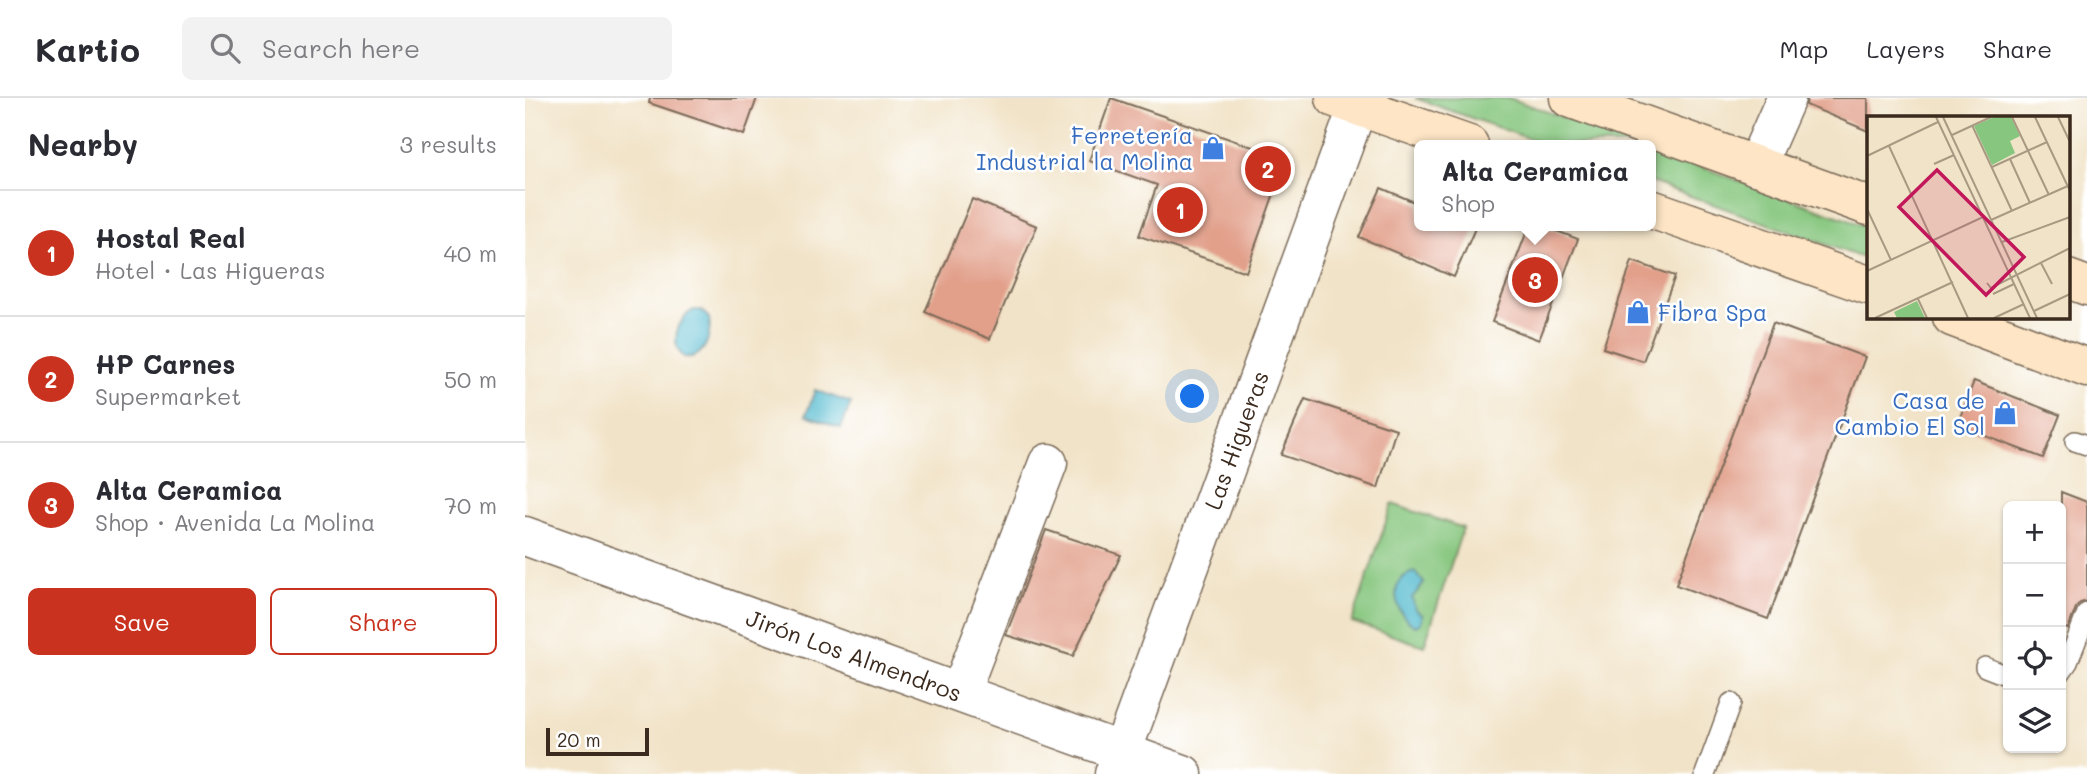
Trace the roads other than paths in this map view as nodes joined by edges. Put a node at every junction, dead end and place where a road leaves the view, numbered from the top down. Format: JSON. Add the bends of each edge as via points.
{"nodes":[{"id":1,"x":1569,"y":98,"type":"edge"},
{"id":2,"x":1786,"y":98,"type":"edge"},
{"id":3,"x":1346,"y":102,"type":"edge"},
{"id":4,"x":1455,"y":140,"type":"edge"},
{"id":5,"x":1756,"y":166,"type":"junction"},
{"id":6,"x":1867,"y":206,"type":"edge"},
{"id":7,"x":1656,"y":211,"type":"edge"},
{"id":8,"x":2070,"y":280,"type":"edge"},
{"id":9,"x":1867,"y":285,"type":"edge"},
{"id":10,"x":2087,"y":286,"type":"edge"},
{"id":11,"x":1955,"y":318,"type":"edge"},
{"id":12,"x":2087,"y":368,"type":"edge"},
{"id":13,"x":1048,"y":463,"type":"dead end"},
{"id":14,"x":525,"y":536,"type":"edge"},
{"id":15,"x":2087,"y":613,"type":"edge"},
{"id":16,"x":2066,"y":666,"type":"edge"},
{"id":17,"x":1985,"y":667,"type":"dead end"},
{"id":18,"x":2003,"y":674,"type":"edge"},
{"id":19,"x":960,"y":693,"type":"junction"},
{"id":20,"x":1731,"y":704,"type":"dead end"},
{"id":21,"x":1118,"y":763,"type":"edge"},
{"id":22,"x":1183,"y":774,"type":"edge"},
{"id":23,"x":1705,"y":774,"type":"edge"}],
"edges":[{"from":1,"to":5,"type":"main road"},
{"from":2,"to":5,"type":"street"},
{"from":3,"to":4,"type":"main road"},
{"from":3,"to":21,"type":"street","name":"Las Higueras"},
{"from":5,"to":6,"type":"main road"},
{"from":7,"to":9,"type":"main road"},
{"from":8,"to":10,"type":"main road"},
{"from":11,"to":12,"type":"main road"},
{"from":13,"to":19,"type":"street"},
{"from":14,"to":19,"type":"street","name":"Jirón Los Almendros"},
{"from":15,"to":16,"type":"lane"},
{"from":17,"to":18,"type":"lane"},
{"from":19,"to":21,"type":"street","name":"Jirón Los Almendros"},
{"from":20,"to":23,"type":"lane"},
{"from":21,"to":22,"type":"street","name":"Jirón Los Almendros"}]}
